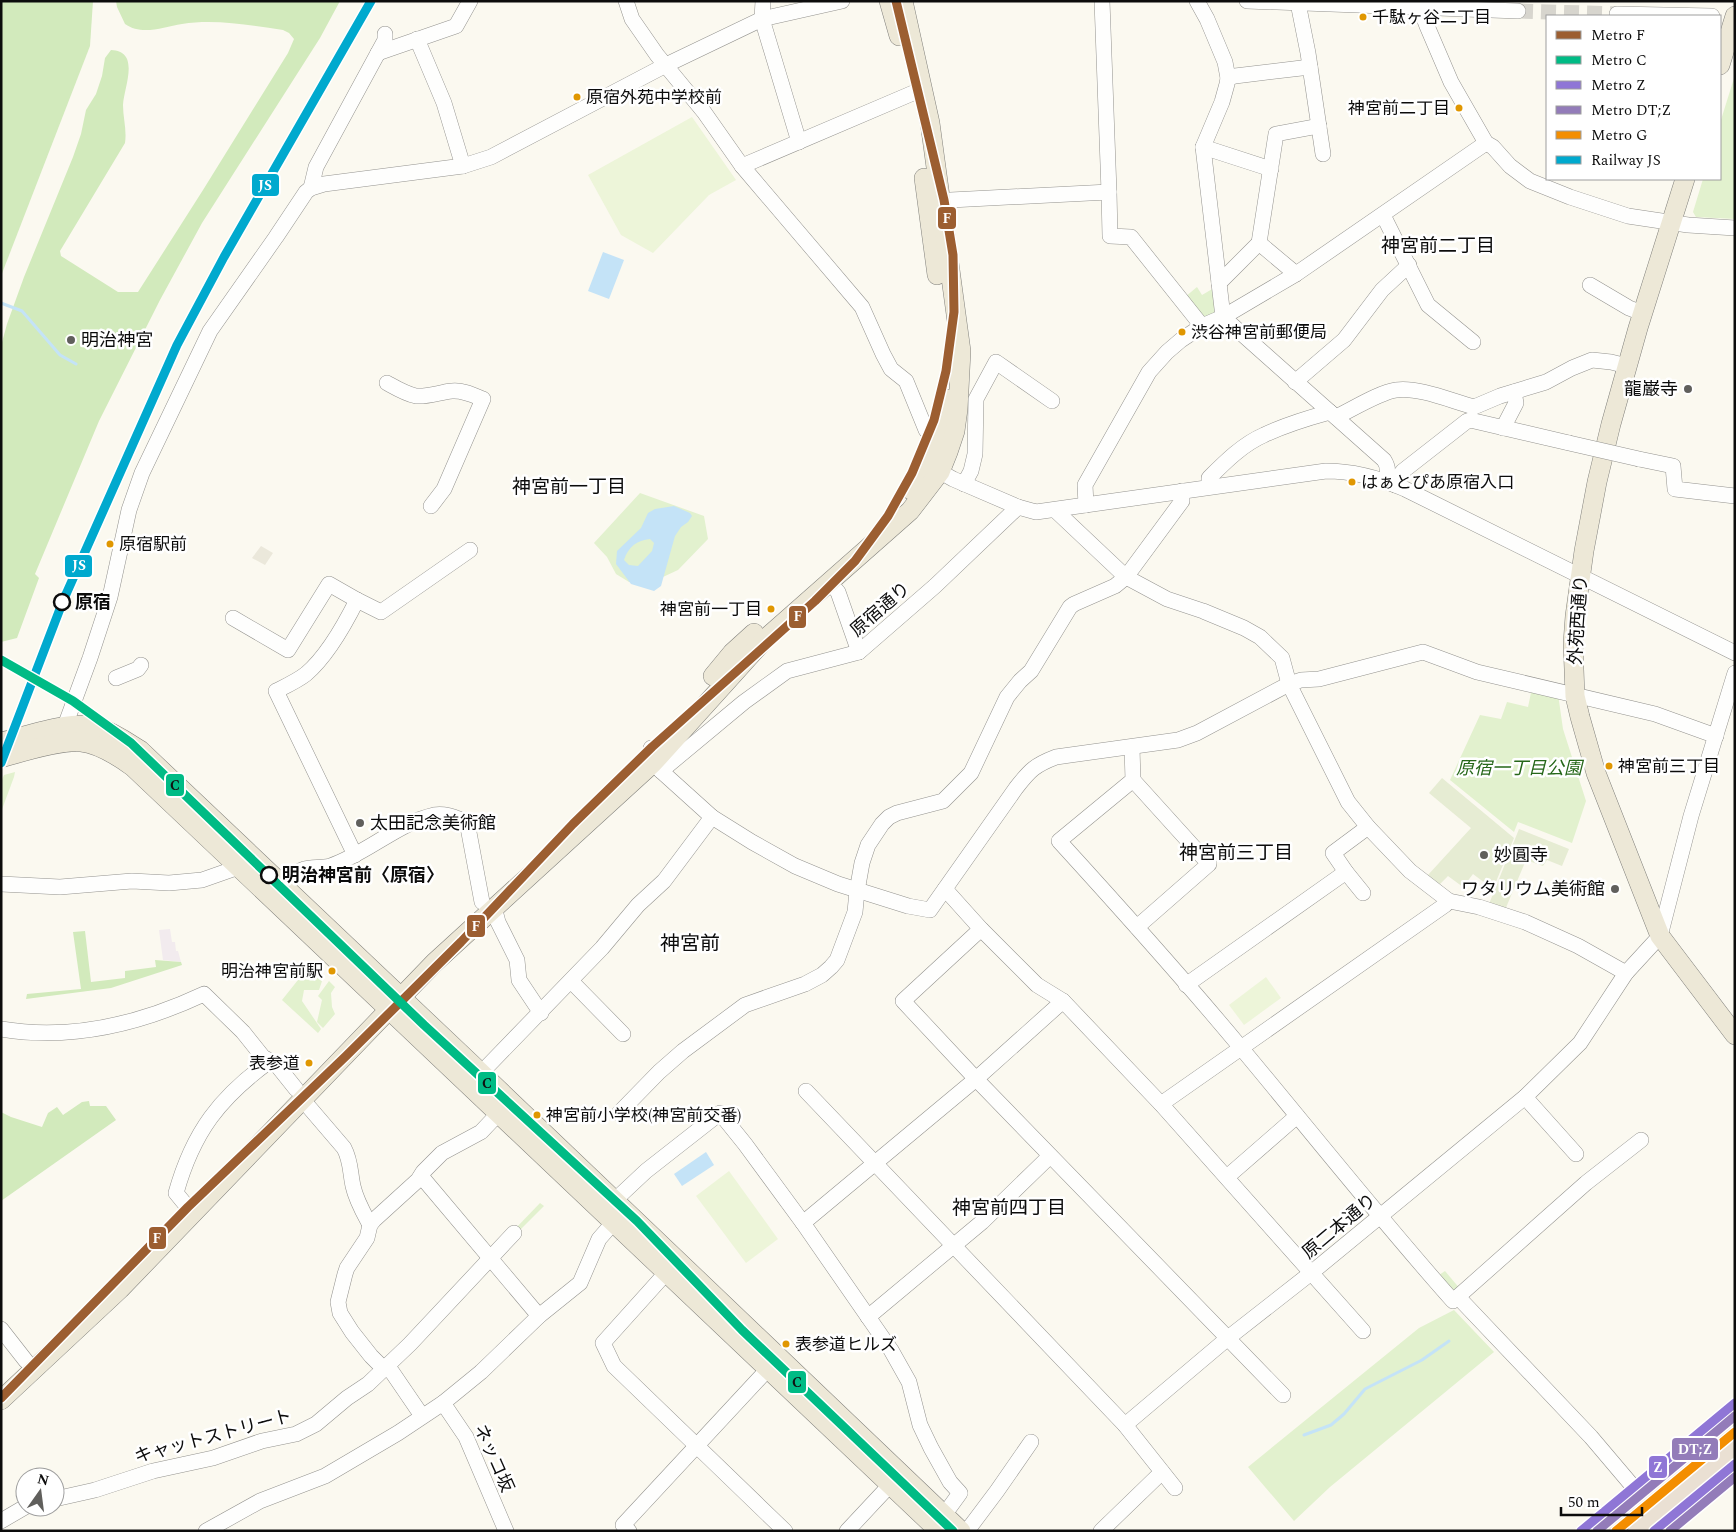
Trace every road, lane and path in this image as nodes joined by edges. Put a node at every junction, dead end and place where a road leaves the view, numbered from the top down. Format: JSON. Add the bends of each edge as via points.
{"nodes":[{"id":1,"x":470,"y":1,"type":"edge"},
{"id":2,"x":626,"y":1,"type":"edge"},
{"id":3,"x":763,"y":1,"type":"edge"},
{"id":4,"x":842,"y":1,"type":"edge"},
{"id":5,"x":889,"y":1,"type":"edge"},
{"id":6,"x":903,"y":1,"type":"edge"},
{"id":7,"x":1102,"y":1,"type":"edge"},
{"id":8,"x":1197,"y":1,"type":"edge"},
{"id":9,"x":1247,"y":1,"type":"edge"},
{"id":10,"x":1733,"y":1,"type":"edge"},
{"id":11,"x":1298,"y":3,"type":"junction"},
{"id":12,"x":1420,"y":5,"type":"edge"},
{"id":13,"x":1518,"y":11,"type":"tunnel mouth"},
{"id":14,"x":1617,"y":14,"type":"dead end"},
{"id":15,"x":1664,"y":15,"type":"edge"},
{"id":16,"x":1721,"y":16,"type":"edge"},
{"id":17,"x":1735,"y":17,"type":"edge"},
{"id":18,"x":762,"y":19,"type":"junction"},
{"id":19,"x":385,"y":34,"type":"dead end"},
{"id":20,"x":417,"y":40,"type":"junction"},
{"id":21,"x":378,"y":52,"type":"junction"},
{"id":22,"x":1721,"y":62,"type":"edge"},
{"id":23,"x":666,"y":65,"type":"junction"},
{"id":24,"x":1310,"y":67,"type":"junction"},
{"id":25,"x":1228,"y":78,"type":"junction"},
{"id":26,"x":913,"y":93,"type":"junction"},
{"id":27,"x":1319,"y":126,"type":"junction"},
{"id":28,"x":798,"y":142,"type":"junction"},
{"id":29,"x":1486,"y":143,"type":"junction"},
{"id":30,"x":1203,"y":147,"type":"junction"},
{"id":31,"x":1323,"y":154,"type":"dead end"},
{"id":32,"x":463,"y":166,"type":"junction"},
{"id":33,"x":742,"y":166,"type":"junction"},
{"id":34,"x":1271,"y":169,"type":"junction"},
{"id":35,"x":1685,"y":180,"type":"edge"},
{"id":36,"x":311,"y":188,"type":"junction"},
{"id":37,"x":1109,"y":192,"type":"junction"},
{"id":38,"x":933,"y":201,"type":"junction"},
{"id":39,"x":1383,"y":215,"type":"junction"},
{"id":40,"x":1671,"y":222,"type":"junction"},
{"id":41,"x":1735,"y":228,"type":"edge"},
{"id":42,"x":1259,"y":243,"type":"junction"},
{"id":43,"x":1409,"y":265,"type":"junction"},
{"id":44,"x":1296,"y":274,"type":"junction"},
{"id":45,"x":1219,"y":283,"type":"junction"},
{"id":46,"x":1590,"y":285,"type":"dead end"},
{"id":47,"x":1642,"y":313,"type":"junction"},
{"id":48,"x":1223,"y":317,"type":"junction"},
{"id":49,"x":1202,"y":326,"type":"junction"},
{"id":50,"x":1473,"y":342,"type":"dead end"},
{"id":51,"x":1627,"y":366,"type":"junction"},
{"id":52,"x":387,"y":382,"type":"dead end"},
{"id":53,"x":1295,"y":382,"type":"junction"},
{"id":54,"x":1514,"y":392,"type":"junction"},
{"id":55,"x":1052,"y":400,"type":"dead end"},
{"id":56,"x":1333,"y":415,"type":"junction"},
{"id":57,"x":1503,"y":428,"type":"junction"},
{"id":58,"x":938,"y":441,"type":"junction"},
{"id":59,"x":934,"y":469,"type":"junction"},
{"id":60,"x":1390,"y":483,"type":"junction"},
{"id":61,"x":964,"y":484,"type":"junction"},
{"id":62,"x":1209,"y":487,"type":"junction"},
{"id":63,"x":1182,"y":491,"type":"junction"},
{"id":64,"x":1735,"y":496,"type":"edge"},
{"id":65,"x":1086,"y":505,"type":"junction"},
{"id":66,"x":431,"y":506,"type":"dead end"},
{"id":67,"x":1018,"y":507,"type":"junction"},
{"id":68,"x":1055,"y":510,"type":"junction"},
{"id":69,"x":470,"y":550,"type":"dead end"},
{"id":70,"x":1126,"y":577,"type":"junction"},
{"id":71,"x":1580,"y":577,"type":"junction"},
{"id":72,"x":830,"y":583,"type":"junction"},
{"id":73,"x":357,"y":600,"type":"junction"},
{"id":74,"x":233,"y":618,"type":"dead end"},
{"id":75,"x":858,"y":652,"type":"junction"},
{"id":76,"x":1735,"y":652,"type":"edge"},
{"id":77,"x":141,"y":665,"type":"dead end"},
{"id":78,"x":1735,"y":673,"type":"edge"},
{"id":79,"x":116,"y":678,"type":"dead end"},
{"id":80,"x":1289,"y":684,"type":"junction"},
{"id":81,"x":1576,"y":696,"type":"junction"},
{"id":82,"x":65,"y":726,"type":"junction"},
{"id":83,"x":1716,"y":736,"type":"junction"},
{"id":84,"x":1,"y":742,"type":"edge"},
{"id":85,"x":58,"y":744,"type":"junction"},
{"id":86,"x":1132,"y":748,"type":"junction"},
{"id":87,"x":13,"y":750,"type":"edge"},
{"id":88,"x":655,"y":760,"type":"junction"},
{"id":89,"x":1133,"y":780,"type":"junction"},
{"id":90,"x":712,"y":817,"type":"junction"},
{"id":91,"x":1368,"y":827,"type":"junction"},
{"id":92,"x":355,"y":855,"type":"junction"},
{"id":93,"x":239,"y":867,"type":"junction"},
{"id":94,"x":1346,"y":872,"type":"junction"},
{"id":95,"x":1,"y":884,"type":"edge"},
{"id":96,"x":283,"y":886,"type":"junction"},
{"id":97,"x":945,"y":889,"type":"junction"},
{"id":98,"x":857,"y":891,"type":"junction"},
{"id":99,"x":1362,"y":893,"type":"dead end"},
{"id":100,"x":1449,"y":901,"type":"junction"},
{"id":101,"x":488,"y":905,"type":"junction"},
{"id":102,"x":1137,"y":927,"type":"junction"},
{"id":103,"x":981,"y":929,"type":"junction"},
{"id":104,"x":1660,"y":936,"type":"junction"},
{"id":105,"x":1626,"y":973,"type":"junction"},
{"id":106,"x":572,"y":980,"type":"junction"},
{"id":107,"x":1186,"y":985,"type":"junction"},
{"id":108,"x":391,"y":1000,"type":"junction"},
{"id":109,"x":1063,"y":1001,"type":"junction"},
{"id":110,"x":541,"y":1013,"type":"junction"},
{"id":111,"x":1733,"y":1028,"type":"edge"},
{"id":112,"x":1,"y":1030,"type":"edge"},
{"id":113,"x":623,"y":1034,"type":"dead end"},
{"id":114,"x":1241,"y":1048,"type":"junction"},
{"id":115,"x":270,"y":1061,"type":"junction"},
{"id":116,"x":482,"y":1073,"type":"junction"},
{"id":117,"x":976,"y":1079,"type":"junction"},
{"id":118,"x":806,"y":1091,"type":"dead end"},
{"id":119,"x":299,"y":1094,"type":"junction"},
{"id":120,"x":1525,"y":1097,"type":"junction"},
{"id":121,"x":1161,"y":1104,"type":"junction"},
{"id":122,"x":619,"y":1113,"type":"dead end"},
{"id":123,"x":498,"y":1114,"type":"junction"},
{"id":124,"x":1296,"y":1116,"type":"junction"},
{"id":125,"x":1641,"y":1140,"type":"dead end"},
{"id":126,"x":1576,"y":1154,"type":"dead end"},
{"id":127,"x":1050,"y":1156,"type":"junction"},
{"id":128,"x":876,"y":1164,"type":"junction"},
{"id":129,"x":421,"y":1176,"type":"junction"},
{"id":130,"x":1227,"y":1177,"type":"junction"},
{"id":131,"x":614,"y":1201,"type":"junction"},
{"id":132,"x":185,"y":1204,"type":"junction"},
{"id":133,"x":1380,"y":1216,"type":"junction"},
{"id":134,"x":613,"y":1223,"type":"junction"},
{"id":135,"x":803,"y":1223,"type":"junction"},
{"id":136,"x":370,"y":1225,"type":"junction"},
{"id":137,"x":514,"y":1233,"type":"dead end"},
{"id":138,"x":954,"y":1246,"type":"junction"},
{"id":139,"x":491,"y":1258,"type":"junction"},
{"id":140,"x":666,"y":1273,"type":"junction"},
{"id":141,"x":1311,"y":1273,"type":"junction"},
{"id":142,"x":1458,"y":1297,"type":"junction"},
{"id":143,"x":540,"y":1316,"type":"junction"},
{"id":144,"x":868,"y":1317,"type":"junction"},
{"id":145,"x":1,"y":1329,"type":"edge"},
{"id":146,"x":1363,"y":1331,"type":"dead end"},
{"id":147,"x":1228,"y":1338,"type":"junction"},
{"id":148,"x":26,"y":1361,"type":"junction"},
{"id":149,"x":384,"y":1368,"type":"junction"},
{"id":150,"x":768,"y":1369,"type":"junction"},
{"id":151,"x":1,"y":1384,"type":"edge"},
{"id":152,"x":1283,"y":1395,"type":"dead end"},
{"id":153,"x":1,"y":1400,"type":"edge"},
{"id":154,"x":443,"y":1402,"type":"junction"},
{"id":155,"x":422,"y":1416,"type":"junction"},
{"id":156,"x":1735,"y":1416,"type":"edge"},
{"id":157,"x":1124,"y":1425,"type":"junction"},
{"id":158,"x":1031,"y":1442,"type":"dead end"},
{"id":159,"x":696,"y":1447,"type":"junction"},
{"id":160,"x":1731,"y":1462,"type":"edge"},
{"id":161,"x":1162,"y":1472,"type":"junction"},
{"id":162,"x":890,"y":1485,"type":"junction"},
{"id":163,"x":1175,"y":1488,"type":"dead end"},
{"id":164,"x":1641,"y":1496,"type":"junction"},
{"id":165,"x":65,"y":1497,"type":"edge"},
{"id":166,"x":15,"y":1512,"type":"edge"},
{"id":167,"x":1,"y":1520,"type":"edge"},
{"id":168,"x":942,"y":1523,"type":"edge"},
{"id":169,"x":206,"y":1531,"type":"edge"},
{"id":170,"x":506,"y":1531,"type":"edge"},
{"id":171,"x":628,"y":1531,"type":"edge"},
{"id":172,"x":784,"y":1531,"type":"edge"},
{"id":173,"x":847,"y":1531,"type":"edge"},
{"id":174,"x":961,"y":1531,"type":"edge"},
{"id":175,"x":967,"y":1531,"type":"edge"},
{"id":176,"x":1101,"y":1531,"type":"edge"},
{"id":177,"x":1599,"y":1531,"type":"edge"},
{"id":178,"x":1640,"y":1531,"type":"edge"}],
"edges":[{"from":1,"to":20,"type":"street","via":[[456,26]]},
{"from":2,"to":23,"type":"street","via":[[632,19]]},
{"from":3,"to":18,"type":"street"},
{"from":4,"to":18,"type":"street"},
{"from":5,"to":26,"type":"main road"},
{"from":6,"to":38,"type":"main road","via":[[930,123]]},
{"from":7,"to":37,"type":"street"},
{"from":8,"to":25,"type":"street","via":[[1207,19]]},
{"from":9,"to":11,"type":"street"},
{"from":10,"to":17,"type":"main road"},
{"from":11,"to":12,"type":"street"},
{"from":11,"to":24,"type":"street"},
{"from":12,"to":13,"type":"street"},
{"from":12,"to":29,"type":"street","via":[[1450,82]]},
{"from":14,"to":15,"type":"street"},
{"from":16,"to":17,"type":"street"},
{"from":17,"to":22,"type":"main road"},
{"from":18,"to":23,"type":"street"},
{"from":18,"to":28,"type":"street"},
{"from":19,"to":21,"type":"street"},
{"from":20,"to":21,"type":"street"},
{"from":20,"to":32,"type":"street","via":[[444,103]]},
{"from":21,"to":36,"type":"street","via":[[323,152]]},
{"from":23,"to":32,"type":"street","via":[[491,157]]},
{"from":23,"to":33,"type":"street"},
{"from":24,"to":25,"type":"street"},
{"from":24,"to":27,"type":"street"},
{"from":25,"to":30,"type":"street","via":[[1222,102]]},
{"from":26,"to":28,"type":"street"},
{"from":26,"to":38,"type":"main road"},
{"from":27,"to":31,"type":"street"},
{"from":27,"to":34,"type":"street","via":[[1276,134]]},
{"from":28,"to":33,"type":"street"},
{"from":29,"to":39,"type":"street"},
{"from":29,"to":40,"type":"street","via":[[1510,166],[1539,185],[1628,216]]},
{"from":30,"to":34,"type":"street"},
{"from":30,"to":45,"type":"street"},
{"from":32,"to":36,"type":"street"},
{"from":33,"to":58,"type":"street","via":[[862,307],[891,370],[906,381],[926,430]]},
{"from":34,"to":42,"type":"street"},
{"from":35,"to":40,"type":"main road","name":"外苑西通り"},
{"from":36,"to":82,"type":"street","via":[[302,196],[210,331],[134,490],[110,597]]},
{"from":37,"to":38,"type":"street"},
{"from":37,"to":49,"type":"street","via":[[1110,236],[1131,237]]},
{"from":38,"to":58,"type":"main road","via":[[931,236],[948,358],[947,401]]},
{"from":38,"to":59,"type":"main road","via":[[961,351],[955,431]]},
{"from":39,"to":43,"type":"street"},
{"from":39,"to":44,"type":"street"},
{"from":40,"to":41,"type":"street"},
{"from":40,"to":47,"type":"main road","name":"外苑西通り"},
{"from":42,"to":44,"type":"street"},
{"from":42,"to":45,"type":"street"},
{"from":43,"to":50,"type":"street","via":[[1428,305]]},
{"from":43,"to":53,"type":"street","via":[[1382,290],[1344,340]]},
{"from":44,"to":48,"type":"street"},
{"from":45,"to":48,"type":"street"},
{"from":46,"to":47,"type":"street"},
{"from":47,"to":51,"type":"main road","name":"外苑西通り"},
{"from":48,"to":49,"type":"street"},
{"from":48,"to":53,"type":"street"},
{"from":49,"to":65,"type":"street","via":[[1180,340],[1149,372],[1085,485]]},
{"from":51,"to":54,"type":"street","via":[[1592,360],[1546,382]]},
{"from":51,"to":71,"type":"main road","name":"外苑西通り","via":[[1597,482]]},
{"from":52,"to":66,"type":"street","via":[[416,396],[461,391],[483,399],[444,490]]},
{"from":53,"to":56,"type":"street"},
{"from":54,"to":56,"type":"street","via":[[1474,407],[1449,398],[1397,390]]},
{"from":54,"to":57,"type":"street","via":[[1516,403]]},
{"from":55,"to":61,"type":"street","via":[[996,362],[976,399],[975,454]]},
{"from":56,"to":60,"type":"street","via":[[1384,460]]},
{"from":56,"to":62,"type":"street","via":[[1301,420],[1262,435],[1229,458],[1209,478]]},
{"from":57,"to":60,"type":"street","via":[[1467,421]]},
{"from":57,"to":64,"type":"street","bridge":true,"via":[[1673,466],[1675,489]]},
{"from":58,"to":59,"type":"main road"},
{"from":59,"to":61,"type":"street"},
{"from":59,"to":72,"type":"main road","via":[[910,511]]},
{"from":59,"to":88,"type":"main road","via":[[889,516],[732,654]]},
{"from":60,"to":62,"type":"street","via":[[1345,471],[1326,471]]},
{"from":60,"to":71,"type":"street"},
{"from":61,"to":67,"type":"street"},
{"from":62,"to":63,"type":"street"},
{"from":63,"to":65,"type":"street"},
{"from":63,"to":70,"type":"street","via":[[1182,501]]},
{"from":65,"to":68,"type":"street"},
{"from":67,"to":68,"type":"street","via":[[1036,512]]},
{"from":67,"to":75,"type":"street","name":"原宿通り","via":[[936,585]]},
{"from":68,"to":70,"type":"street"},
{"from":69,"to":73,"type":"street","via":[[382,612]]},
{"from":70,"to":80,"type":"street","via":[[1167,599],[1203,611],[1260,637],[1282,658]]},
{"from":70,"to":98,"type":"street","via":[[1115,586],[1070,607],[1031,671],[1007,697],[975,767],[966,778],[937,804],[897,813],[882,824],[864,854]]},
{"from":71,"to":76,"type":"street"},
{"from":71,"to":81,"type":"main road","name":"外苑西通り","via":[[1573,643]]},
{"from":72,"to":75,"type":"street","via":[[838,592]]},
{"from":72,"to":88,"type":"main road","via":[[764,639]]},
{"from":73,"to":74,"type":"street","via":[[329,584],[288,650]]},
{"from":73,"to":92,"type":"street","via":[[345,624],[313,667],[276,691]]},
{"from":75,"to":88,"type":"street","name":"原宿通り","via":[[787,671],[699,739]]},
{"from":77,"to":79,"type":"street"},
{"from":78,"to":83,"type":"street"},
{"from":80,"to":81,"type":"street","via":[[1423,652],[1477,672]]},
{"from":80,"to":86,"type":"street","via":[[1197,733],[1178,740]]},
{"from":80,"to":91,"type":"street","via":[[1348,802]]},
{"from":81,"to":83,"type":"street","via":[[1656,714]]},
{"from":81,"to":104,"type":"main road","name":"外苑西通り","via":[[1596,773]]},
{"from":82,"to":85,"type":"street"},
{"from":82,"to":87,"type":"main road"},
{"from":82,"to":96,"type":"main road","via":[[100,728],[140,750]]},
{"from":83,"to":104,"type":"street","via":[[1691,816]]},
{"from":84,"to":87,"type":"main road"},
{"from":85,"to":87,"type":"main road"},
{"from":85,"to":93,"type":"main road","via":[[88,743],[123,760],[142,774]]},
{"from":86,"to":89,"type":"street"},
{"from":86,"to":97,"type":"street","via":[[1056,757],[1030,770]]},
{"from":88,"to":90,"type":"street"},
{"from":88,"to":101,"type":"main road"},
{"from":89,"to":102,"type":"street","via":[[1209,864]]},
{"from":89,"to":102,"type":"street","via":[[1059,841]]},
{"from":90,"to":98,"type":"street","via":[[789,863]]},
{"from":90,"to":106,"type":"street","via":[[664,881],[638,905]]},
{"from":91,"to":94,"type":"street","via":[[1333,853]]},
{"from":91,"to":100,"type":"street","via":[[1410,871]]},
{"from":92,"to":96,"type":"street","via":[[329,866],[304,869]]},
{"from":92,"to":101,"type":"street","via":[[422,818],[447,815],[467,822]]},
{"from":93,"to":95,"type":"street","via":[[202,880],[169,884],[132,881],[60,886]]},
{"from":93,"to":108,"type":"main road"},
{"from":94,"to":99,"type":"street"},
{"from":94,"to":107,"type":"street"},
{"from":96,"to":108,"type":"main road"},
{"from":97,"to":98,"type":"street","via":[[930,910]]},
{"from":97,"to":103,"type":"street"},
{"from":98,"to":122,"type":"street","via":[[855,912],[837,960],[831,967],[805,984],[745,1005],[683,1051]]},
{"from":100,"to":105,"type":"street","via":[[1525,922]]},
{"from":100,"to":114,"type":"street"},
{"from":101,"to":108,"type":"main road"},
{"from":101,"to":110,"type":"street","via":[[517,960],[519,980]]},
{"from":102,"to":107,"type":"street"},
{"from":103,"to":109,"type":"street","via":[[1037,985]]},
{"from":103,"to":117,"type":"street","via":[[903,1001]]},
{"from":104,"to":105,"type":"street","name":"原二本通り"},
{"from":104,"to":111,"type":"main road","name":"外苑西通り"},
{"from":105,"to":120,"type":"street","name":"原二本通り","via":[[1580,1043]]},
{"from":106,"to":110,"type":"street"},
{"from":106,"to":113,"type":"street"},
{"from":107,"to":114,"type":"street"},
{"from":108,"to":116,"type":"main road"},
{"from":108,"to":119,"type":"main road"},
{"from":108,"to":123,"type":"main road"},
{"from":109,"to":117,"type":"street"},
{"from":109,"to":121,"type":"street"},
{"from":110,"to":116,"type":"street"},
{"from":112,"to":115,"type":"street","via":[[29,1033],[100,1030],[204,994]]},
{"from":114,"to":121,"type":"street"},
{"from":114,"to":124,"type":"street"},
{"from":115,"to":119,"type":"street","via":[[276,1064]]},
{"from":115,"to":132,"type":"street","via":[[238,1086],[203,1127],[193,1144],[176,1193]]},
{"from":116,"to":131,"type":"main road"},
{"from":117,"to":127,"type":"street"},
{"from":117,"to":128,"type":"street"},
{"from":118,"to":128,"type":"street"},
{"from":119,"to":132,"type":"main road"},
{"from":119,"to":136,"type":"street","via":[[349,1156],[352,1184]]},
{"from":119,"to":153,"type":"main road","via":[[120,1289]]},
{"from":120,"to":126,"type":"street"},
{"from":120,"to":133,"type":"street","name":"原二本通り"},
{"from":121,"to":130,"type":"street"},
{"from":123,"to":129,"type":"street","via":[[481,1132],[442,1153]]},
{"from":123,"to":134,"type":"main road"},
{"from":124,"to":130,"type":"street"},
{"from":124,"to":133,"type":"street"},
{"from":125,"to":142,"type":"street","via":[[1586,1183]]},
{"from":127,"to":138,"type":"street"},
{"from":127,"to":147,"type":"street"},
{"from":128,"to":135,"type":"street"},
{"from":128,"to":138,"type":"street"},
{"from":129,"to":136,"type":"street"},
{"from":129,"to":139,"type":"street"},
{"from":130,"to":141,"type":"street"},
{"from":131,"to":135,"type":"street","via":[[646,1170],[720,1113]]},
{"from":131,"to":168,"type":"main road"},
{"from":132,"to":148,"type":"main road","via":[[112,1281]]},
{"from":133,"to":141,"type":"street","name":"原二本通り"},
{"from":133,"to":142,"type":"street","via":[[1453,1301]]},
{"from":134,"to":140,"type":"main road"},
{"from":134,"to":143,"type":"street","via":[[598,1239],[580,1283]]},
{"from":135,"to":144,"type":"street"},
{"from":136,"to":149,"type":"street","via":[[367,1238],[347,1268],[338,1302],[340,1313],[352,1332]]},
{"from":137,"to":139,"type":"street","name":"キャットストリート"},
{"from":138,"to":144,"type":"street"},
{"from":138,"to":157,"type":"street"},
{"from":139,"to":143,"type":"street"},
{"from":139,"to":149,"type":"street","name":"キャットストリート","via":[[443,1306],[420,1335]]},
{"from":140,"to":150,"type":"main road"},
{"from":140,"to":159,"type":"street","via":[[602,1343],[614,1366]]},
{"from":141,"to":146,"type":"street"},
{"from":141,"to":147,"type":"street","name":"原二本通り"},
{"from":142,"to":164,"type":"street","via":[[1585,1430]]},
{"from":143,"to":154,"type":"street","via":[[481,1372]]},
{"from":144,"to":168,"type":"street","via":[[909,1382],[924,1432],[950,1482],[960,1493]]},
{"from":145,"to":148,"type":"street"},
{"from":147,"to":152,"type":"street"},
{"from":147,"to":157,"type":"street","name":"原二本通り"},
{"from":148,"to":151,"type":"main road"},
{"from":149,"to":155,"type":"street","via":[[392,1372]]},
{"from":149,"to":165,"type":"street","name":"キャットストリート","via":[[324,1418],[301,1432]]},
{"from":150,"to":159,"type":"street"},
{"from":150,"to":162,"type":"main road"},
{"from":154,"to":155,"type":"street"},
{"from":154,"to":170,"type":"street","name":"ネッコ坂","via":[[466,1437]]},
{"from":155,"to":169,"type":"street","via":[[325,1476],[260,1501]]},
{"from":156,"to":164,"type":"highway"},
{"from":157,"to":161,"type":"street"},
{"from":158,"to":175,"type":"street"},
{"from":159,"to":171,"type":"street","via":[[624,1525]]},
{"from":159,"to":172,"type":"street"},
{"from":160,"to":178,"type":"highway"},
{"from":161,"to":163,"type":"street"},
{"from":161,"to":176,"type":"street"},
{"from":162,"to":168,"type":"main road"},
{"from":162,"to":173,"type":"street"},
{"from":164,"to":177,"type":"highway"},
{"from":166,"to":167,"type":"street"},
{"from":168,"to":174,"type":"main road"}]}
